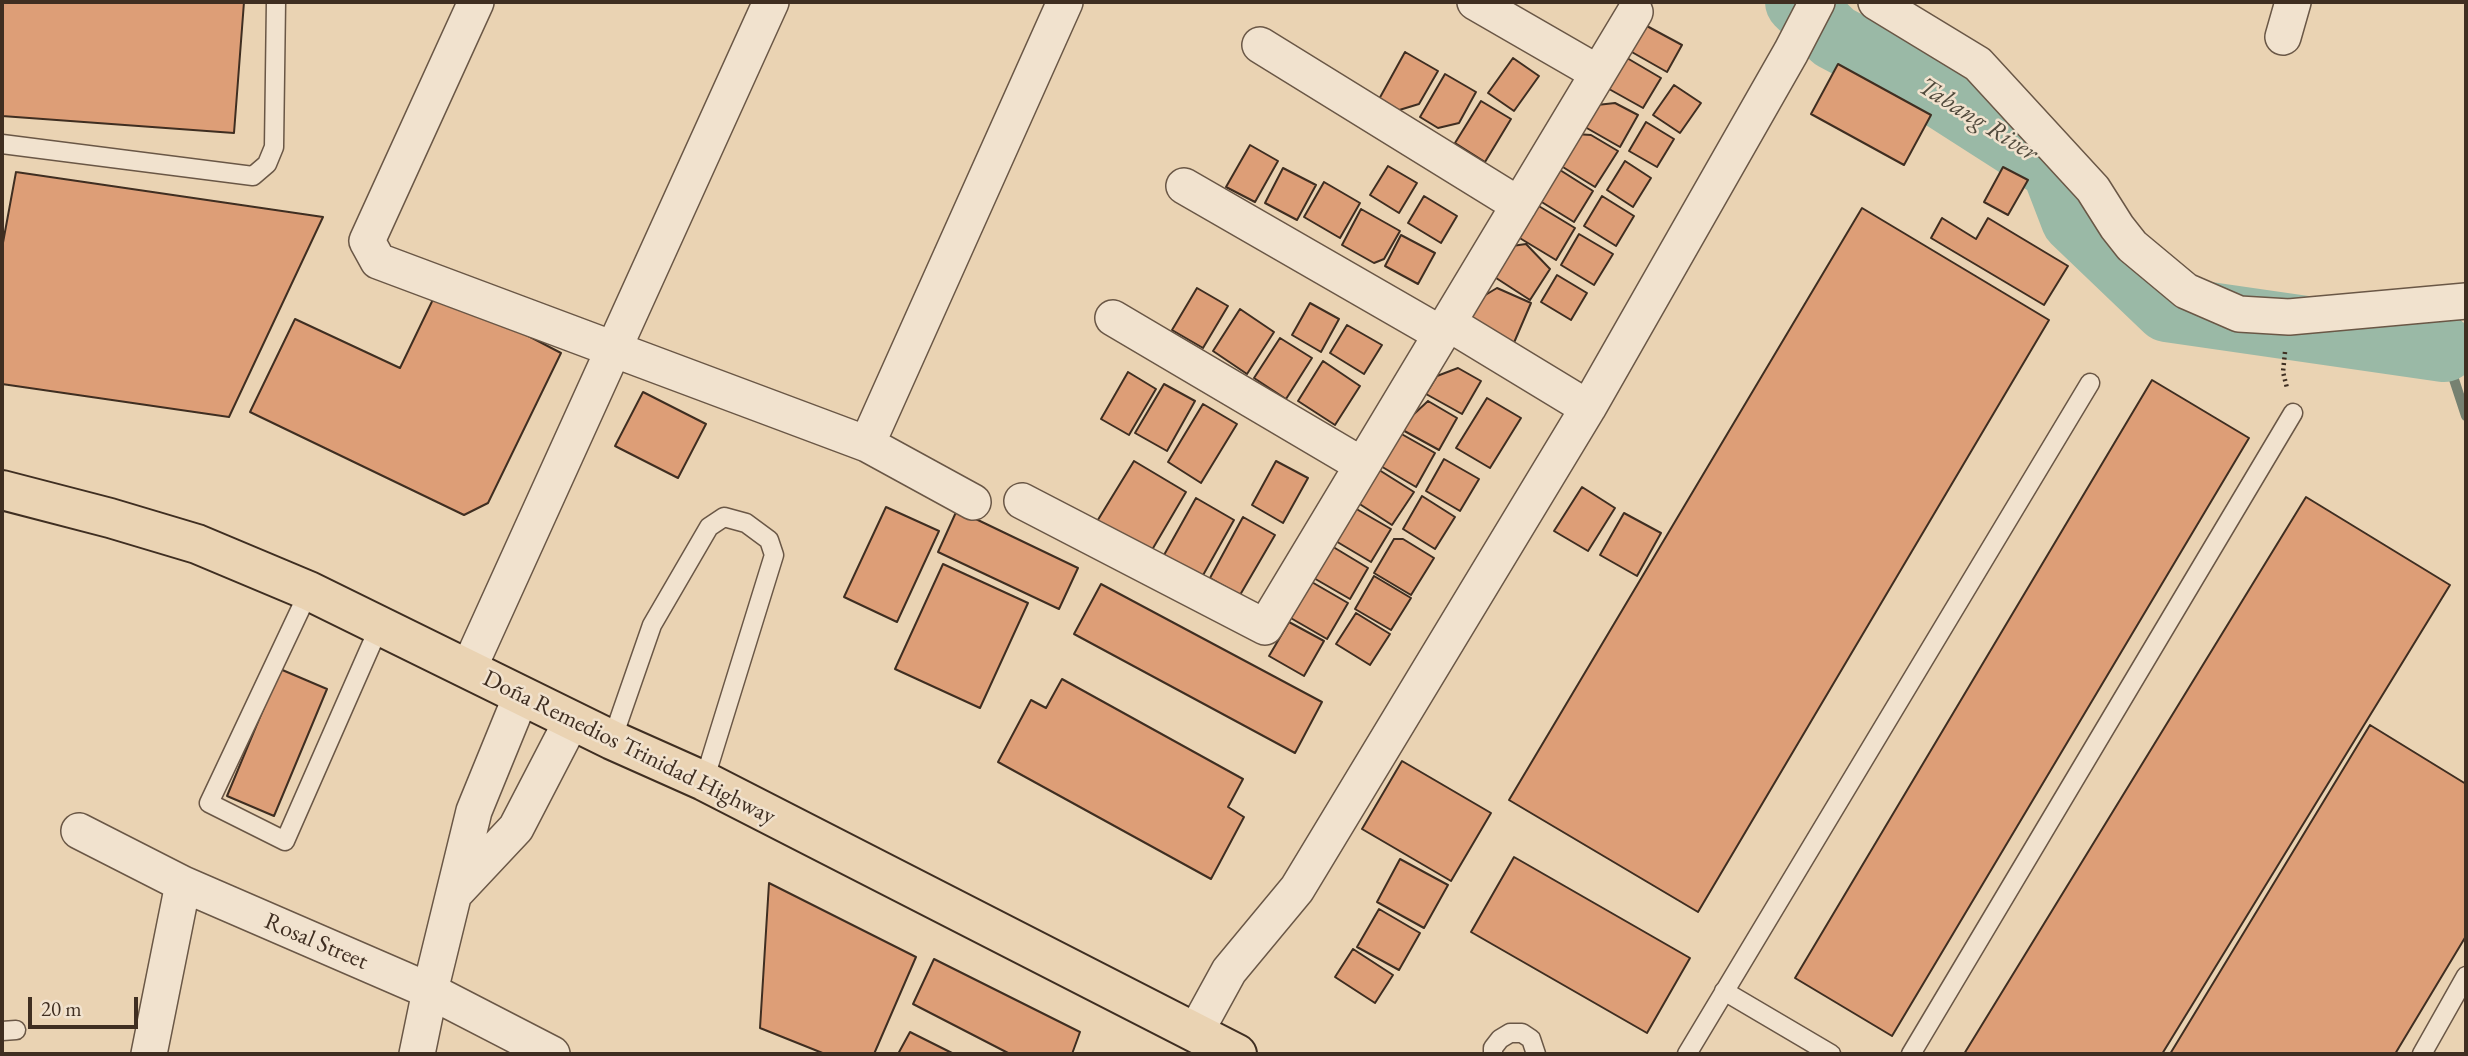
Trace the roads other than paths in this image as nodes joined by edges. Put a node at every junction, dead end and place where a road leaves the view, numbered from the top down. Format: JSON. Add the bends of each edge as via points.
{"nodes":[{"id":1,"x":276,"y":2,"type":"edge"},
{"id":2,"x":476,"y":2,"type":"edge"},
{"id":3,"x":771,"y":2,"type":"edge"},
{"id":4,"x":1065,"y":2,"type":"edge"},
{"id":5,"x":1475,"y":2,"type":"edge"},
{"id":6,"x":1817,"y":2,"type":"edge"},
{"id":7,"x":1876,"y":2,"type":"edge"},
{"id":8,"x":2293,"y":2,"type":"edge"},
{"id":9,"x":1635,"y":12,"type":"dead end"},
{"id":10,"x":2283,"y":37,"type":"dead end"},
{"id":11,"x":1260,"y":45,"type":"dead end"},
{"id":12,"x":1598,"y":73,"type":"junction"},
{"id":13,"x":2,"y":144,"type":"edge"},
{"id":14,"x":1184,"y":186,"type":"dead end"},
{"id":15,"x":1519,"y":205,"type":"junction"},
{"id":16,"x":2466,"y":301,"type":"edge"},
{"id":17,"x":1113,"y":318,"type":"dead end"},
{"id":18,"x":1445,"y":329,"type":"junction"},
{"id":19,"x":613,"y":350,"type":"junction"},
{"id":20,"x":2090,"y":383,"type":"dead end"},
{"id":21,"x":1588,"y":408,"type":"junction"},
{"id":22,"x":2292,"y":413,"type":"road end"},
{"id":23,"x":867,"y":444,"type":"junction"},
{"id":24,"x":1362,"y":465,"type":"junction"},
{"id":25,"x":2,"y":491,"type":"edge"},
{"id":26,"x":1023,"y":501,"type":"dead end"},
{"id":27,"x":973,"y":502,"type":"dead end"},
{"id":28,"x":309,"y":591,"type":"junction"},
{"id":29,"x":380,"y":625,"type":"junction"},
{"id":30,"x":468,"y":670,"type":"junction"},
{"id":31,"x":521,"y":696,"type":"junction"},
{"id":32,"x":572,"y":720,"type":"junction"},
{"id":33,"x":612,"y":740,"type":"junction"},
{"id":34,"x":704,"y":781,"type":"junction"},
{"id":35,"x":79,"y":831,"type":"dead end"},
{"id":36,"x":183,"y":884,"type":"junction"},
{"id":37,"x":455,"y":893,"type":"junction"},
{"id":38,"x":2466,"y":976,"type":"edge"},
{"id":39,"x":430,"y":991,"type":"junction"},
{"id":40,"x":1724,"y":991,"type":"junction"},
{"id":41,"x":1195,"y":1033,"type":"junction"},
{"id":42,"x":149,"y":1054,"type":"edge"},
{"id":43,"x":418,"y":1054,"type":"edge"},
{"id":44,"x":552,"y":1054,"type":"edge"},
{"id":45,"x":1237,"y":1054,"type":"edge"},
{"id":46,"x":1493,"y":1054,"type":"edge"},
{"id":47,"x":1536,"y":1054,"type":"edge"},
{"id":48,"x":1687,"y":1054,"type":"edge"},
{"id":49,"x":1831,"y":1054,"type":"edge"},
{"id":50,"x":1911,"y":1054,"type":"edge"},
{"id":51,"x":2422,"y":1054,"type":"edge"}],
"edges":[{"from":1,"to":13,"type":"lane","via":[[274,148],[267,164],[253,176]]},
{"from":2,"to":19,"type":"street","via":[[367,241],[378,261]]},
{"from":3,"to":19,"type":"street"},
{"from":4,"to":23,"type":"street"},
{"from":5,"to":12,"type":"street"},
{"from":6,"to":21,"type":"street"},
{"from":7,"to":16,"type":"street","via":[[1978,64],[2094,189],[2132,246],[2186,291],[2239,314],[2289,317]]},
{"from":8,"to":10,"type":"street"},
{"from":9,"to":12,"type":"street"},
{"from":11,"to":15,"type":"street"},
{"from":12,"to":15,"type":"street"},
{"from":14,"to":18,"type":"street"},
{"from":15,"to":18,"type":"street"},
{"from":17,"to":24,"type":"street"},
{"from":18,"to":21,"type":"street"},
{"from":18,"to":24,"type":"street"},
{"from":19,"to":23,"type":"street"},
{"from":19,"to":30,"type":"street"},
{"from":20,"to":40,"type":"lane"},
{"from":21,"to":41,"type":"street","via":[[1297,889],[1229,971]]},
{"from":22,"to":50,"type":"lane"},
{"from":23,"to":27,"type":"street"},
{"from":24,"to":26,"type":"street","via":[[1265,627]]},
{"from":25,"to":28,"type":"highway","name":"Doña Remedios Trinidad Highway","via":[[197,544]]},
{"from":28,"to":29,"type":"highway","name":"Doña Remedios Trinidad Highway"},
{"from":28,"to":29,"type":"lane","via":[[209,803],[285,841]]},
{"from":29,"to":30,"type":"highway","name":"Doña Remedios Trinidad Highway"},
{"from":30,"to":31,"type":"highway","name":"Doña Remedios Trinidad Highway"},
{"from":31,"to":32,"type":"highway","name":"Doña Remedios Trinidad Highway"},
{"from":31,"to":37,"type":"street","via":[[474,811]]},
{"from":32,"to":33,"type":"highway","name":"Doña Remedios Trinidad Highway"},
{"from":32,"to":37,"type":"street","via":[[516,828]]},
{"from":33,"to":34,"type":"highway","name":"Doña Remedios Trinidad Highway"},
{"from":33,"to":34,"type":"lane","via":[[652,625],[709,527],[724,517],[746,523],[769,540],[774,555]]},
{"from":34,"to":41,"type":"highway","name":"Doña Remedios Trinidad Highway"},
{"from":35,"to":36,"type":"street","name":"Rosal Street"},
{"from":36,"to":39,"type":"street","name":"Rosal Street"},
{"from":36,"to":42,"type":"street"},
{"from":37,"to":39,"type":"street"},
{"from":38,"to":51,"type":"lane"},
{"from":39,"to":43,"type":"street"},
{"from":39,"to":44,"type":"street","name":"Rosal Street"},
{"from":40,"to":48,"type":"lane"},
{"from":40,"to":49,"type":"lane"},
{"from":41,"to":45,"type":"highway","name":"Doña Remedios Trinidad Highway"},
{"from":46,"to":47,"type":"lane","via":[[1500,1039],[1522,1033],[1531,1039]]}]}
